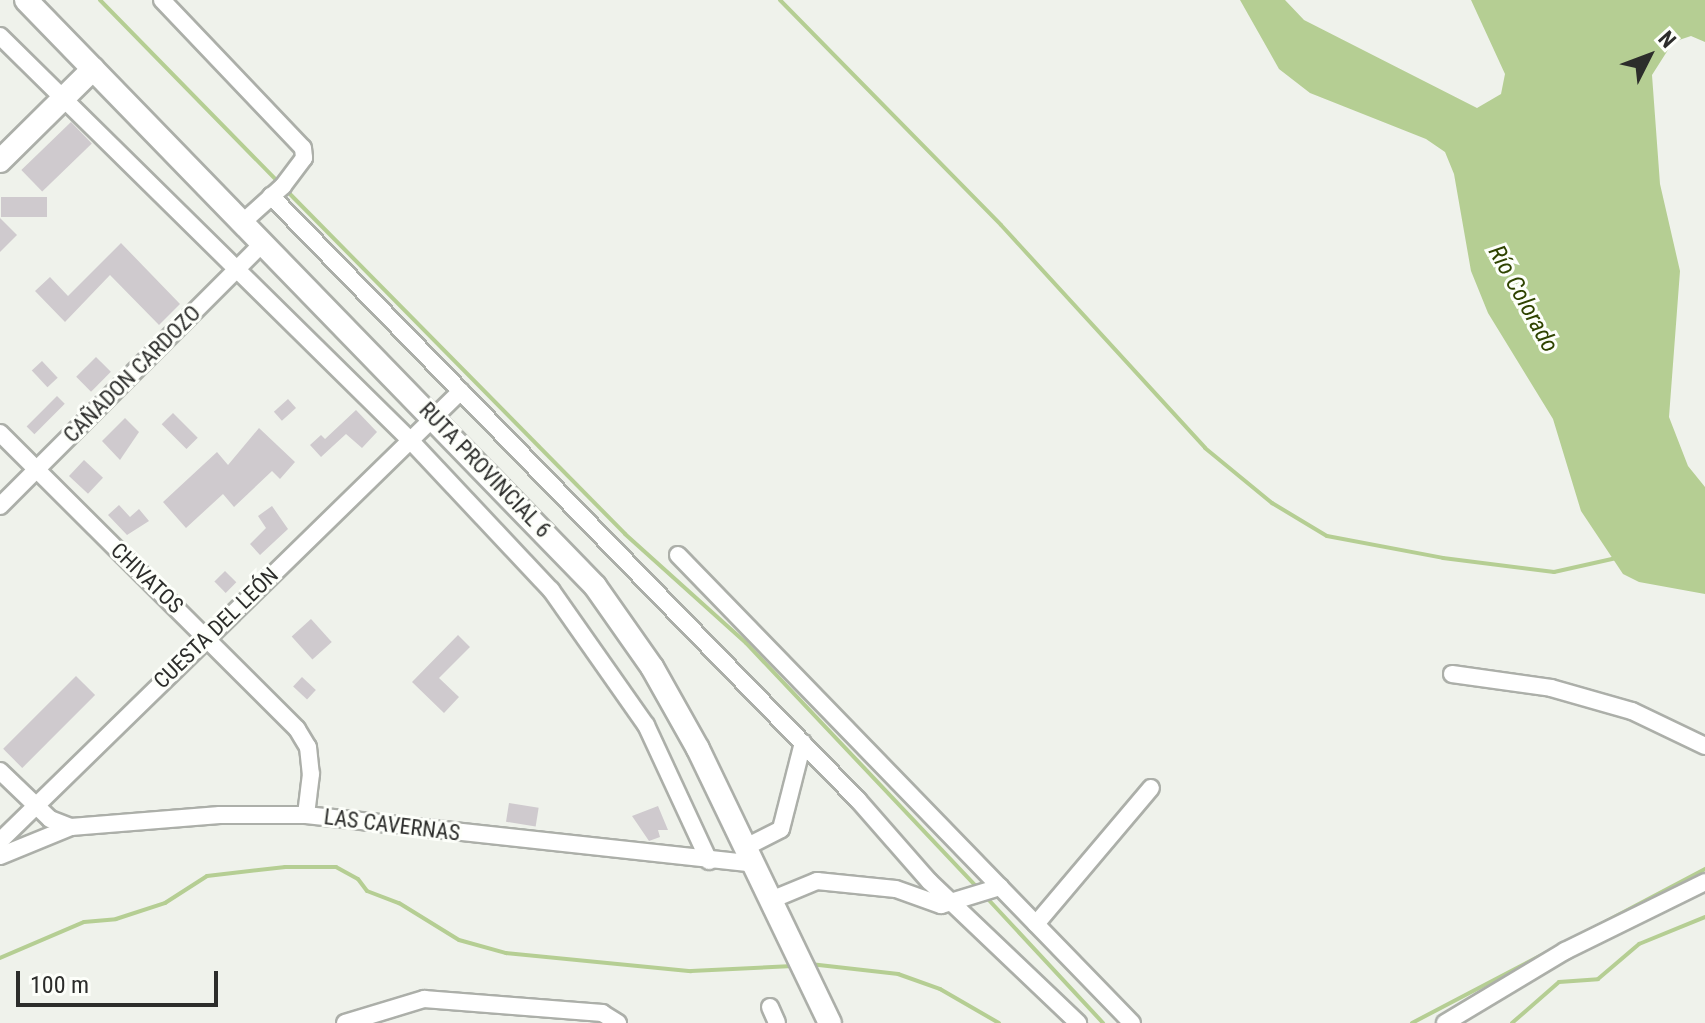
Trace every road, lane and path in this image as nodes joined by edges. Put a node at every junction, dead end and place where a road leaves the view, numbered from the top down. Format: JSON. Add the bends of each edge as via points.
{"nodes":[{"id":1,"x":26,"y":0,"type":"edge"},
{"id":2,"x":162,"y":0,"type":"edge"},
{"id":3,"x":0,"y":36,"type":"edge"},
{"id":4,"x":93,"y":69,"type":"junction"},
{"id":5,"x":64,"y":98,"type":"junction"},
{"id":6,"x":0,"y":161,"type":"edge"},
{"id":7,"x":271,"y":196,"type":"junction"},
{"id":8,"x":243,"y":222,"type":"junction"},
{"id":9,"x":263,"y":243,"type":"junction"},
{"id":10,"x":237,"y":269,"type":"junction"},
{"id":11,"x":461,"y":391,"type":"junction"},
{"id":12,"x":434,"y":417,"type":"junction"},
{"id":13,"x":0,"y":433,"type":"edge"},
{"id":14,"x":410,"y":440,"type":"junction"},
{"id":15,"x":37,"y":469,"type":"junction"},
{"id":16,"x":0,"y":506,"type":"edge"},
{"id":17,"x":678,"y":555,"type":"dead end"},
{"id":18,"x":206,"y":636,"type":"junction"},
{"id":19,"x":1452,"y":674,"type":"dead end"},
{"id":20,"x":803,"y":743,"type":"junction"},
{"id":21,"x":1705,"y":746,"type":"edge"},
{"id":22,"x":0,"y":771,"type":"edge"},
{"id":23,"x":1151,"y":788,"type":"dead end"},
{"id":24,"x":35,"y":807,"type":"junction"},
{"id":25,"x":306,"y":815,"type":"junction"},
{"id":26,"x":71,"y":827,"type":"junction"},
{"id":27,"x":0,"y":841,"type":"edge"},
{"id":28,"x":750,"y":855,"type":"junction"},
{"id":29,"x":0,"y":856,"type":"edge"},
{"id":30,"x":709,"y":861,"type":"junction"},
{"id":31,"x":1705,"y":882,"type":"edge"},
{"id":32,"x":1000,"y":887,"type":"junction"},
{"id":33,"x":771,"y":900,"type":"junction"},
{"id":34,"x":952,"y":904,"type":"junction"},
{"id":35,"x":1036,"y":924,"type":"junction"},
{"id":36,"x":618,"y":1022,"type":"edge"},
{"id":37,"x":345,"y":1023,"type":"edge"},
{"id":38,"x":830,"y":1023,"type":"edge"},
{"id":39,"x":1078,"y":1023,"type":"edge"},
{"id":40,"x":1132,"y":1023,"type":"edge"},
{"id":41,"x":1445,"y":1023,"type":"edge"}],
"edges":[{"from":1,"to":4,"type":"main road","name":"RUTA PROVINCIAL 6"},
{"from":2,"to":7,"type":"street","via":[[303,148],[304,158]]},
{"from":3,"to":5,"type":"street"},
{"from":4,"to":5,"type":"main road"},
{"from":4,"to":8,"type":"main road","name":"RUTA PROVINCIAL 6"},
{"from":5,"to":6,"type":"main road"},
{"from":5,"to":10,"type":"street"},
{"from":7,"to":8,"type":"street"},
{"from":7,"to":11,"type":"street"},
{"from":8,"to":9,"type":"main road","name":"RUTA PROVINCIAL 6"},
{"from":9,"to":10,"type":"street","name":"CAÑADON CARDOZO"},
{"from":9,"to":12,"type":"main road","name":"RUTA PROVINCIAL 6"},
{"from":10,"to":14,"type":"street"},
{"from":10,"to":15,"type":"street","name":"CAÑADON CARDOZO"},
{"from":11,"to":12,"type":"street","name":"CUESTA DEL LEÓN"},
{"from":11,"to":20,"type":"street"},
{"from":12,"to":14,"type":"street","name":"CUESTA DEL LEÓN"},
{"from":12,"to":28,"type":"main road","name":"RUTA PROVINCIAL 6","via":[[566,553],[624,624],[675,707]]},
{"from":13,"to":15,"type":"street","name":"CHIVATOS"},
{"from":14,"to":18,"type":"street","name":"CUESTA DEL LEÓN"},
{"from":14,"to":30,"type":"street","via":[[551,590],[603,661],[646,725]]},
{"from":15,"to":16,"type":"street","name":"CAÑADON CARDOZO"},
{"from":15,"to":18,"type":"street","name":"CHIVATOS"},
{"from":17,"to":32,"type":"street"},
{"from":18,"to":24,"type":"street","name":"CUESTA DEL LEÓN"},
{"from":18,"to":25,"type":"street","name":"CHIVATOS","via":[[303,738],[311,774]]},
{"from":19,"to":21,"type":"street","via":[[1551,688],[1632,711]]},
{"from":20,"to":28,"type":"street","via":[[781,829]]},
{"from":20,"to":34,"type":"street"},
{"from":22,"to":24,"type":"street"},
{"from":23,"to":35,"type":"street"},
{"from":24,"to":26,"type":"street"},
{"from":24,"to":27,"type":"street","name":"CUESTA DEL LEÓN"},
{"from":25,"to":26,"type":"street","name":"LAS CAVERNAS","via":[[220,815]]},
{"from":25,"to":30,"type":"street","name":"LAS CAVERNAS"},
{"from":26,"to":29,"type":"street","name":"LAS CAVERNAS"},
{"from":28,"to":30,"type":"street","name":"LAS CAVERNAS"},
{"from":28,"to":33,"type":"main road","name":"RUTA PROVINCIAL 6"},
{"from":31,"to":41,"type":"street","via":[[1565,951]]},
{"from":32,"to":34,"type":"street"},
{"from":32,"to":35,"type":"street"},
{"from":33,"to":34,"type":"street","via":[[817,881],[843,880],[896,889],[924,902]]},
{"from":33,"to":38,"type":"main road","name":"RUTA PROVINCIAL 6"},
{"from":34,"to":39,"type":"street"},
{"from":35,"to":40,"type":"street"},
{"from":36,"to":37,"type":"street","via":[[602,1013],[424,999]]}]}
